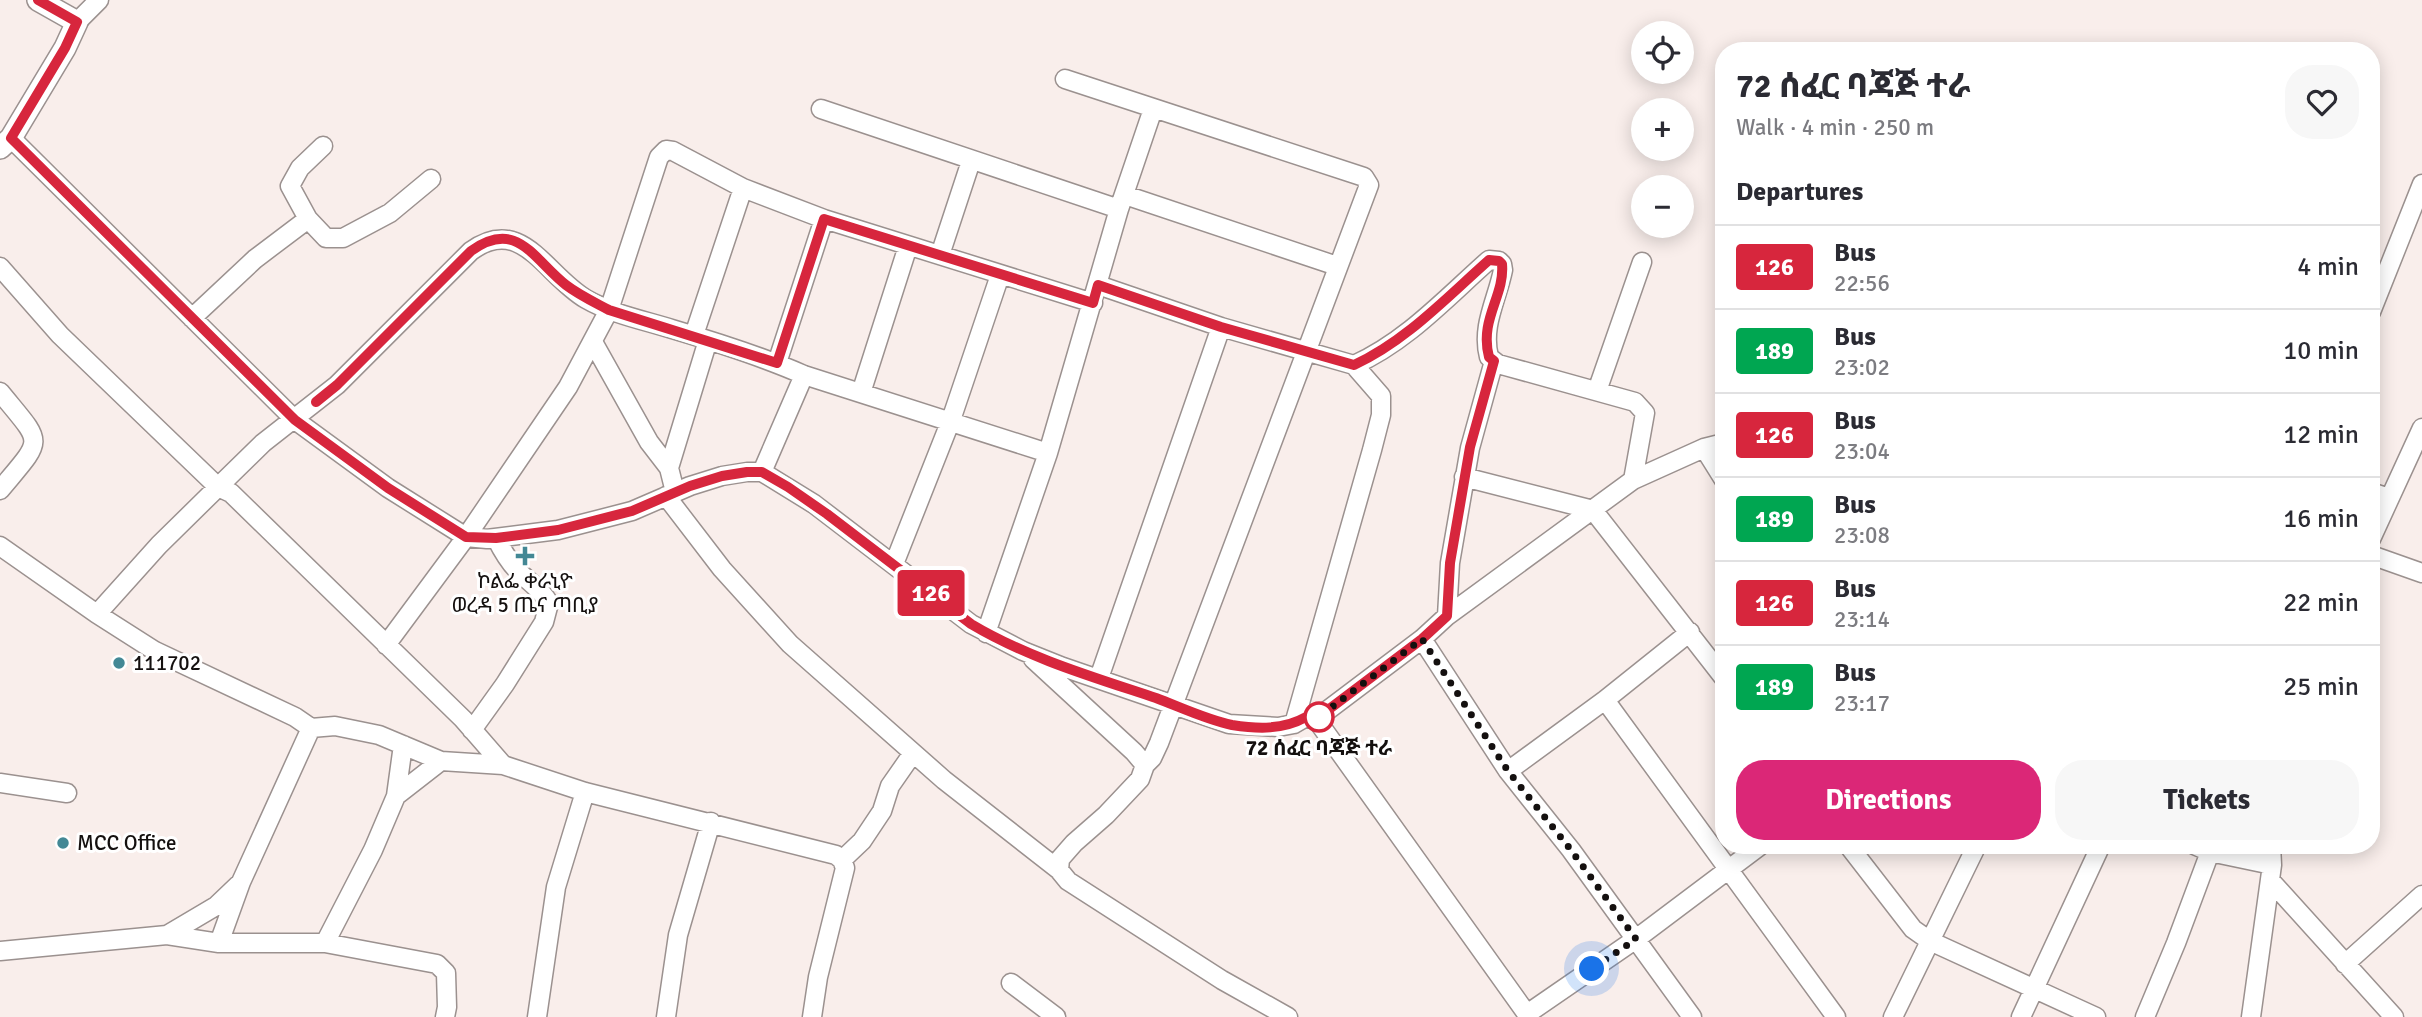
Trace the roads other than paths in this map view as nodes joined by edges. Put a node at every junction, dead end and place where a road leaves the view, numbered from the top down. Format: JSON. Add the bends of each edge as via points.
{"nodes":[{"id":1,"x":38,"y":0,"type":"edge"},
{"id":2,"x":99,"y":0,"type":"edge"},
{"id":3,"x":77,"y":22,"type":"junction"},
{"id":4,"x":1065,"y":79,"type":"dead end"},
{"id":5,"x":821,"y":109,"type":"dead end"},
{"id":6,"x":1153,"y":109,"type":"junction"},
{"id":7,"x":6,"y":143,"type":"edge"},
{"id":8,"x":323,"y":146,"type":"dead end"},
{"id":9,"x":971,"y":161,"type":"junction"},
{"id":10,"x":431,"y":179,"type":"dead end"},
{"id":11,"x":2422,"y":184,"type":"edge"},
{"id":12,"x":743,"y":188,"type":"junction"},
{"id":13,"x":1122,"y":202,"type":"junction"},
{"id":14,"x":308,"y":219,"type":"junction"},
{"id":15,"x":824,"y":219,"type":"junction"},
{"id":16,"x":908,"y":246,"type":"junction"},
{"id":17,"x":940,"y":255,"type":"junction"},
{"id":18,"x":1642,"y":262,"type":"dead end"},
{"id":19,"x":1337,"y":266,"type":"junction"},
{"id":20,"x":0,"y":267,"type":"edge"},
{"id":21,"x":1000,"y":275,"type":"junction"},
{"id":22,"x":1098,"y":285,"type":"junction"},
{"id":23,"x":2380,"y":289,"type":"edge"},
{"id":24,"x":1093,"y":303,"type":"junction"},
{"id":25,"x":609,"y":310,"type":"junction"},
{"id":26,"x":192,"y":317,"type":"junction"},
{"id":27,"x":1221,"y":327,"type":"junction"},
{"id":28,"x":701,"y":337,"type":"junction"},
{"id":29,"x":593,"y":342,"type":"junction"},
{"id":30,"x":1306,"y":353,"type":"junction"},
{"id":31,"x":1494,"y":361,"type":"junction"},
{"id":32,"x":777,"y":363,"type":"junction"},
{"id":33,"x":1354,"y":365,"type":"junction"},
{"id":34,"x":804,"y":374,"type":"junction"},
{"id":35,"x":1597,"y":391,"type":"junction"},
{"id":36,"x":0,"y":392,"type":"edge"},
{"id":37,"x":862,"y":393,"type":"junction"},
{"id":38,"x":295,"y":420,"type":"junction"},
{"id":39,"x":951,"y":420,"type":"junction"},
{"id":40,"x":2422,"y":428,"type":"edge"},
{"id":41,"x":1715,"y":445,"type":"edge"},
{"id":42,"x":1704,"y":448,"type":"junction"},
{"id":43,"x":1048,"y":453,"type":"junction"},
{"id":44,"x":1715,"y":466,"type":"edge"},
{"id":45,"x":669,"y":468,"type":"junction"},
{"id":46,"x":762,"y":472,"type":"junction"},
{"id":47,"x":1464,"y":477,"type":"junction"},
{"id":48,"x":1633,"y":480,"type":"junction"},
{"id":49,"x":218,"y":486,"type":"junction"},
{"id":50,"x":0,"y":490,"type":"edge"},
{"id":51,"x":671,"y":494,"type":"junction"},
{"id":52,"x":2380,"y":495,"type":"edge"},
{"id":53,"x":2389,"y":498,"type":"junction"},
{"id":54,"x":1593,"y":510,"type":"junction"},
{"id":55,"x":2380,"y":518,"type":"edge"},
{"id":56,"x":466,"y":537,"type":"junction"},
{"id":57,"x":496,"y":538,"type":"junction"},
{"id":58,"x":0,"y":546,"type":"edge"},
{"id":59,"x":2380,"y":558,"type":"edge"},
{"id":60,"x":894,"y":564,"type":"junction"},
{"id":61,"x":2422,"y":573,"type":"edge"},
{"id":62,"x":97,"y":614,"type":"junction"},
{"id":63,"x":1447,"y":616,"type":"junction"},
{"id":64,"x":1690,"y":632,"type":"junction"},
{"id":65,"x":986,"y":633,"type":"junction"},
{"id":66,"x":1422,"y":639,"type":"junction"},
{"id":67,"x":386,"y":645,"type":"junction"},
{"id":68,"x":1023,"y":650,"type":"junction"},
{"id":69,"x":1715,"y":666,"type":"edge"},
{"id":70,"x":1098,"y":678,"type":"junction"},
{"id":71,"x":1605,"y":701,"type":"junction"},
{"id":72,"x":1173,"y":704,"type":"junction"},
{"id":73,"x":1316,"y":719,"type":"junction"},
{"id":74,"x":1294,"y":724,"type":"junction"},
{"id":75,"x":311,"y":728,"type":"junction"},
{"id":76,"x":472,"y":730,"type":"junction"},
{"id":77,"x":403,"y":745,"type":"junction"},
{"id":78,"x":913,"y":753,"type":"junction"},
{"id":79,"x":441,"y":761,"type":"junction"},
{"id":80,"x":503,"y":765,"type":"junction"},
{"id":81,"x":1145,"y":765,"type":"junction"},
{"id":82,"x":1508,"y":771,"type":"junction"},
{"id":83,"x":0,"y":783,"type":"edge"},
{"id":84,"x":585,"y":792,"type":"junction"},
{"id":85,"x":67,"y":793,"type":"dead end"},
{"id":86,"x":396,"y":796,"type":"junction"},
{"id":87,"x":711,"y":822,"type":"junction"},
{"id":88,"x":1715,"y":852,"type":"edge"},
{"id":89,"x":1716,"y":854,"type":"edge"},
{"id":90,"x":1749,"y":854,"type":"edge"},
{"id":91,"x":1855,"y":854,"type":"edge"},
{"id":92,"x":1973,"y":854,"type":"edge"},
{"id":93,"x":2097,"y":854,"type":"edge"},
{"id":94,"x":2201,"y":854,"type":"edge"},
{"id":95,"x":2216,"y":854,"type":"edge"},
{"id":96,"x":2271,"y":854,"type":"edge"},
{"id":97,"x":842,"y":860,"type":"junction"},
{"id":98,"x":1059,"y":870,"type":"junction"},
{"id":99,"x":1728,"y":870,"type":"junction"},
{"id":100,"x":2271,"y":873,"type":"junction"},
{"id":101,"x":241,"y":882,"type":"junction"},
{"id":102,"x":2422,"y":895,"type":"edge"},
{"id":103,"x":167,"y":935,"type":"junction"},
{"id":104,"x":1636,"y":939,"type":"junction"},
{"id":105,"x":1930,"y":941,"type":"junction"},
{"id":106,"x":219,"y":943,"type":"junction"},
{"id":107,"x":325,"y":943,"type":"junction"},
{"id":108,"x":0,"y":951,"type":"edge"},
{"id":109,"x":2345,"y":964,"type":"junction"},
{"id":110,"x":1011,"y":983,"type":"dead end"},
{"id":111,"x":2034,"y":988,"type":"junction"},
{"id":112,"x":1528,"y":1016,"type":"edge"},
{"id":113,"x":445,"y":1017,"type":"edge"},
{"id":114,"x":537,"y":1017,"type":"edge"},
{"id":115,"x":667,"y":1017,"type":"edge"},
{"id":116,"x":812,"y":1017,"type":"edge"},
{"id":117,"x":1056,"y":1017,"type":"edge"},
{"id":118,"x":1288,"y":1017,"type":"edge"},
{"id":119,"x":1692,"y":1017,"type":"edge"},
{"id":120,"x":1836,"y":1017,"type":"edge"},
{"id":121,"x":1893,"y":1017,"type":"edge"},
{"id":122,"x":2021,"y":1017,"type":"edge"},
{"id":123,"x":2096,"y":1017,"type":"edge"},
{"id":124,"x":2145,"y":1017,"type":"edge"},
{"id":125,"x":2251,"y":1017,"type":"edge"},
{"id":126,"x":2394,"y":1017,"type":"edge"}],
"edges":[{"from":1,"to":3,"type":"street"},
{"from":2,"to":3,"type":"street"},
{"from":3,"to":7,"type":"street"},
{"from":4,"to":6,"type":"street"},
{"from":5,"to":9,"type":"street"},
{"from":6,"to":13,"type":"street"},
{"from":6,"to":19,"type":"street","via":[[1364,177],[1369,185]]},
{"from":7,"to":26,"type":"street"},
{"from":8,"to":14,"type":"street","via":[[300,168],[290,186]]},
{"from":9,"to":13,"type":"street"},
{"from":9,"to":17,"type":"street"},
{"from":10,"to":14,"type":"street","via":[[390,213],[343,238],[326,238]]},
{"from":11,"to":23,"type":"street"},
{"from":12,"to":15,"type":"street"},
{"from":12,"to":25,"type":"street","via":[[666,150],[659,157]]},
{"from":12,"to":28,"type":"street"},
{"from":13,"to":19,"type":"street"},
{"from":13,"to":22,"type":"street"},
{"from":14,"to":26,"type":"street","via":[[255,259]]},
{"from":15,"to":16,"type":"street"},
{"from":15,"to":32,"type":"street"},
{"from":16,"to":17,"type":"street"},
{"from":16,"to":37,"type":"street"},
{"from":17,"to":21,"type":"street"},
{"from":18,"to":35,"type":"street"},
{"from":19,"to":30,"type":"street"},
{"from":20,"to":49,"type":"street","via":[[60,335]]},
{"from":21,"to":24,"type":"street"},
{"from":21,"to":39,"type":"street"},
{"from":22,"to":24,"type":"street"},
{"from":22,"to":27,"type":"street"},
{"from":24,"to":43,"type":"street"},
{"from":25,"to":28,"type":"street"},
{"from":25,"to":29,"type":"street"},
{"from":25,"to":38,"type":"street","via":[[564,284],[523,244],[505,238],[486,240]]},
{"from":26,"to":38,"type":"street"},
{"from":27,"to":30,"type":"street"},
{"from":27,"to":70,"type":"street"},
{"from":28,"to":32,"type":"street"},
{"from":28,"to":45,"type":"street"},
{"from":29,"to":45,"type":"street","via":[[649,442]]},
{"from":29,"to":56,"type":"street","via":[[568,387]]},
{"from":30,"to":33,"type":"street"},
{"from":30,"to":72,"type":"street"},
{"from":31,"to":33,"type":"street","via":[[1486,339],[1503,270],[1499,261],[1489,260],[1421,322],[1377,355]]},
{"from":31,"to":35,"type":"street"},
{"from":31,"to":47,"type":"street"},
{"from":32,"to":34,"type":"street"},
{"from":33,"to":74,"type":"street","via":[[1381,396],[1381,415]]},
{"from":34,"to":37,"type":"street"},
{"from":34,"to":46,"type":"street"},
{"from":35,"to":48,"type":"street","via":[[1635,402],[1645,412]]},
{"from":36,"to":50,"type":"street","via":[[35,440],[34,450]]},
{"from":37,"to":39,"type":"street"},
{"from":38,"to":49,"type":"street"},
{"from":38,"to":56,"type":"street","via":[[388,488]]},
{"from":39,"to":43,"type":"street"},
{"from":39,"to":60,"type":"street"},
{"from":40,"to":53,"type":"street"},
{"from":41,"to":42,"type":"street"},
{"from":42,"to":44,"type":"street"},
{"from":42,"to":48,"type":"street"},
{"from":43,"to":65,"type":"street"},
{"from":45,"to":51,"type":"street"},
{"from":46,"to":51,"type":"street","via":[[722,476]]},
{"from":46,"to":60,"type":"street"},
{"from":47,"to":54,"type":"street"},
{"from":47,"to":63,"type":"street"},
{"from":48,"to":54,"type":"street"},
{"from":49,"to":62,"type":"street"},
{"from":49,"to":67,"type":"street","via":[[231,493]]},
{"from":51,"to":57,"type":"street","via":[[593,521]]},
{"from":51,"to":78,"type":"street","via":[[722,569],[790,644]]},
{"from":52,"to":53,"type":"street"},
{"from":53,"to":55,"type":"street"},
{"from":54,"to":63,"type":"street"},
{"from":54,"to":64,"type":"street"},
{"from":56,"to":57,"type":"street"},
{"from":56,"to":67,"type":"street"},
{"from":57,"to":76,"type":"street","via":[[517,570],[549,603],[544,622]]},
{"from":58,"to":62,"type":"street"},
{"from":59,"to":61,"type":"street"},
{"from":60,"to":65,"type":"street"},
{"from":62,"to":75,"type":"street","via":[[155,651]]},
{"from":63,"to":66,"type":"street"},
{"from":64,"to":69,"type":"street"},
{"from":64,"to":71,"type":"street"},
{"from":65,"to":68,"type":"street"},
{"from":66,"to":73,"type":"street"},
{"from":66,"to":82,"type":"street"},
{"from":67,"to":76,"type":"street"},
{"from":68,"to":70,"type":"street"},
{"from":68,"to":81,"type":"street"},
{"from":70,"to":72,"type":"street"},
{"from":71,"to":82,"type":"street"},
{"from":71,"to":88,"type":"street"},
{"from":72,"to":74,"type":"street","via":[[1229,724]]},
{"from":72,"to":81,"type":"street","via":[[1160,743]]},
{"from":73,"to":74,"type":"street","via":[[1306,717]]},
{"from":73,"to":112,"type":"street"},
{"from":75,"to":77,"type":"street","via":[[335,726]]},
{"from":75,"to":101,"type":"street"},
{"from":76,"to":80,"type":"street"},
{"from":77,"to":79,"type":"street"},
{"from":77,"to":86,"type":"street"},
{"from":78,"to":97,"type":"street","via":[[862,841]]},
{"from":78,"to":98,"type":"street"},
{"from":79,"to":80,"type":"street"},
{"from":79,"to":86,"type":"street"},
{"from":80,"to":84,"type":"street"},
{"from":81,"to":98,"type":"street","via":[[1125,797],[1060,859]]},
{"from":82,"to":104,"type":"street"},
{"from":83,"to":85,"type":"street"},
{"from":84,"to":87,"type":"street"},
{"from":84,"to":114,"type":"street","via":[[556,887]]},
{"from":86,"to":107,"type":"street"},
{"from":87,"to":97,"type":"street"},
{"from":87,"to":115,"type":"street","via":[[678,935]]},
{"from":89,"to":99,"type":"street"},
{"from":90,"to":99,"type":"street"},
{"from":91,"to":105,"type":"street","via":[[1913,929]]},
{"from":92,"to":105,"type":"street"},
{"from":93,"to":111,"type":"street"},
{"from":94,"to":124,"type":"street","via":[[2176,943]]},
{"from":95,"to":100,"type":"street"},
{"from":96,"to":100,"type":"street"},
{"from":97,"to":116,"type":"street","via":[[845,868]]},
{"from":98,"to":118,"type":"street","via":[[1084,892]]},
{"from":99,"to":104,"type":"street"},
{"from":99,"to":120,"type":"street"},
{"from":100,"to":109,"type":"street"},
{"from":100,"to":125,"type":"street"},
{"from":101,"to":103,"type":"street","via":[[216,906]]},
{"from":101,"to":106,"type":"street"},
{"from":102,"to":109,"type":"street"},
{"from":103,"to":106,"type":"street"},
{"from":103,"to":108,"type":"street"},
{"from":104,"to":112,"type":"street"},
{"from":104,"to":119,"type":"street"},
{"from":105,"to":111,"type":"street"},
{"from":105,"to":121,"type":"street"},
{"from":106,"to":107,"type":"street"},
{"from":107,"to":113,"type":"street","via":[[437,964],[446,973]]},
{"from":109,"to":126,"type":"street"},
{"from":110,"to":117,"type":"street"},
{"from":111,"to":122,"type":"street"},
{"from":111,"to":123,"type":"street"}]}
